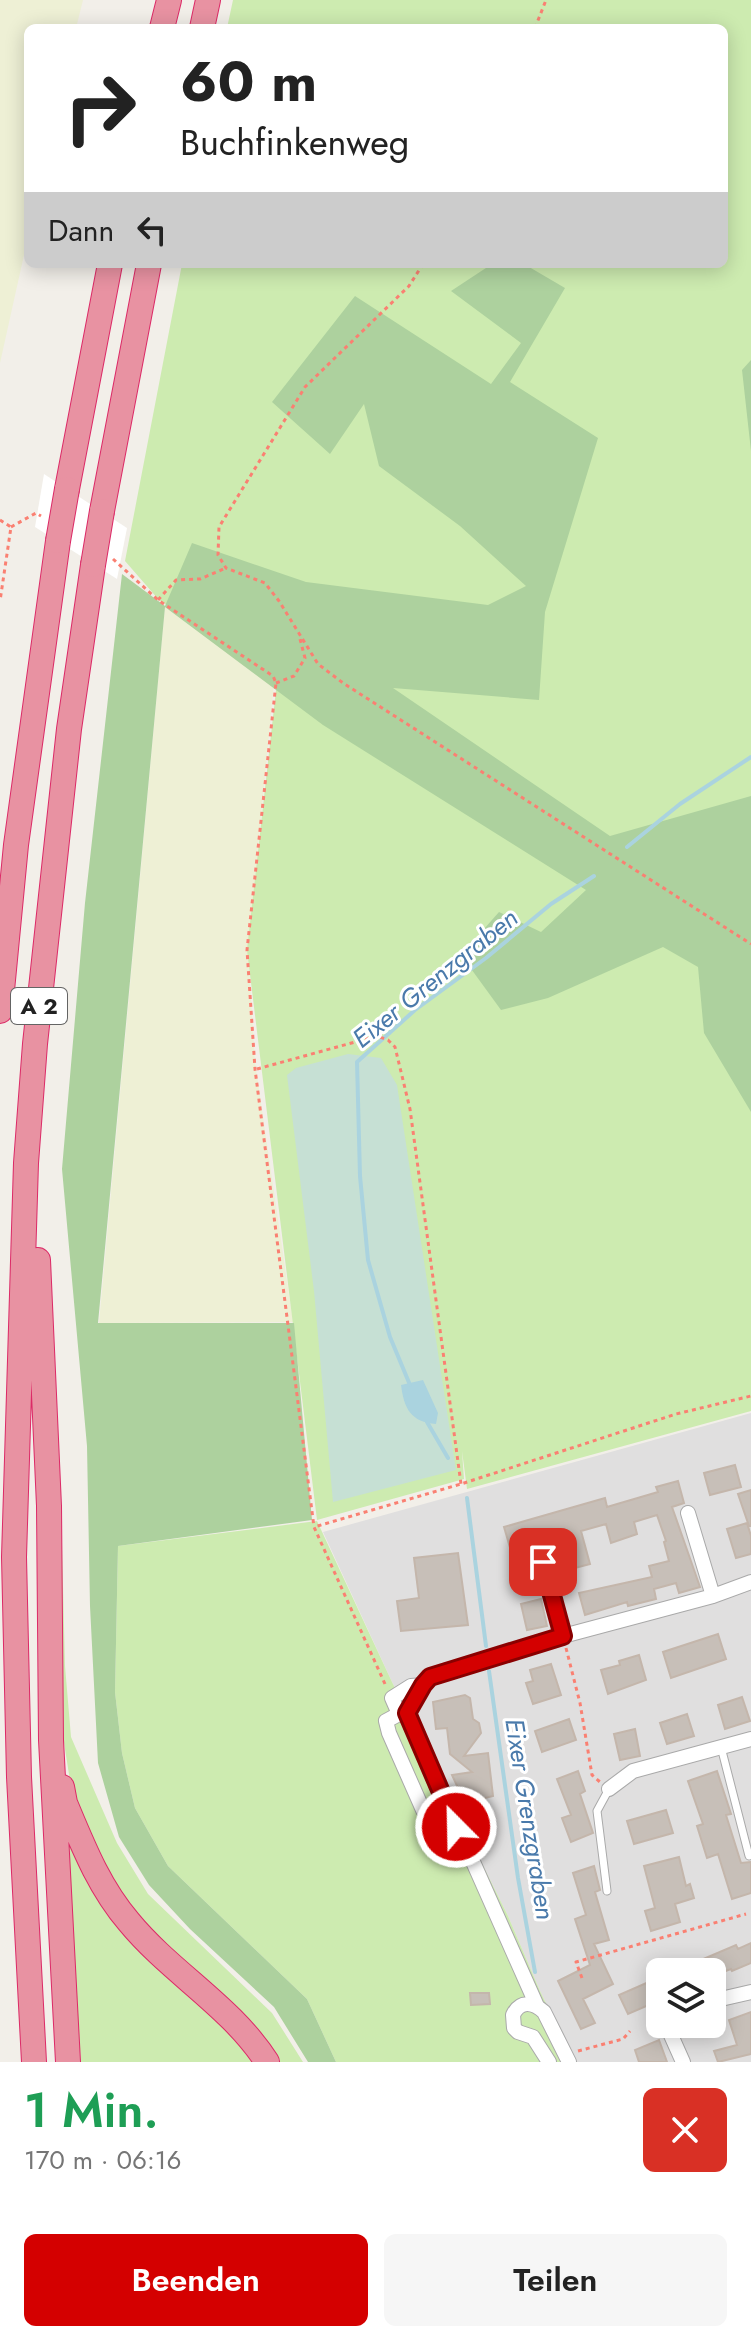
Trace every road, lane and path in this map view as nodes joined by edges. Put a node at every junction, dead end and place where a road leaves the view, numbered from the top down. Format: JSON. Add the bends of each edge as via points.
{"nodes":[{"id":1,"x":169,"y":0,"type":"edge"},
{"id":2,"x":208,"y":0,"type":"edge"},
{"id":3,"x":546,"y":0,"type":"edge"},
{"id":4,"x":163,"y":24,"type":"edge"},
{"id":5,"x":203,"y":24,"type":"edge"},
{"id":6,"x":537,"y":24,"type":"edge"},
{"id":7,"x":109,"y":268,"type":"edge"},
{"id":8,"x":148,"y":268,"type":"edge"},
{"id":9,"x":420,"y":268,"type":"edge"},
{"id":10,"x":0,"y":520,"type":"edge"},
{"id":11,"x":11,"y":527,"type":"junction"},
{"id":12,"x":53,"y":530,"type":"junction"},
{"id":13,"x":100,"y":559,"type":"junction"},
{"id":14,"x":226,"y":568,"type":"junction"},
{"id":15,"x":158,"y":600,"type":"junction"},
{"id":16,"x":0,"y":601,"type":"edge"},
{"id":17,"x":299,"y":635,"type":"junction"},
{"id":18,"x":276,"y":683,"type":"junction"},
{"id":19,"x":751,"y":944,"type":"edge"},
{"id":20,"x":0,"y":1011,"type":"edge"},
{"id":21,"x":255,"y":1069,"type":"junction"},
{"id":22,"x":26,"y":1163,"type":"junction"},
{"id":23,"x":751,"y":1396,"type":"edge"},
{"id":24,"x":461,"y":1484,"type":"junction"},
{"id":25,"x":688,"y":1513,"type":"dead end"},
{"id":26,"x":314,"y":1527,"type":"junction"},
{"id":27,"x":543,"y":1562,"type":"dead end"},
{"id":28,"x":751,"y":1582,"type":"edge"},
{"id":29,"x":713,"y":1596,"type":"junction"},
{"id":30,"x":563,"y":1636,"type":"junction"},
{"id":31,"x":423,"y":1685,"type":"junction"},
{"id":32,"x":392,"y":1698,"type":"junction"},
{"id":33,"x":403,"y":1713,"type":"junction"},
{"id":34,"x":751,"y":1739,"type":"edge"},
{"id":35,"x":51,"y":1740,"type":"junction"},
{"id":36,"x":721,"y":1747,"type":"junction"},
{"id":37,"x":609,"y":1789,"type":"junction"},
{"id":38,"x":468,"y":1856,"type":"junction"},
{"id":39,"x":749,"y":1856,"type":"edge"},
{"id":40,"x":607,"y":1891,"type":"dead end"},
{"id":41,"x":746,"y":1914,"type":"dead end"},
{"id":42,"x":582,"y":1978,"type":"dead end"},
{"id":43,"x":751,"y":1992,"type":"edge"},
{"id":44,"x":726,"y":1998,"type":"edge"},
{"id":45,"x":537,"y":2006,"type":"junction"},
{"id":46,"x":630,"y":2031,"type":"dead end"},
{"id":47,"x":672,"y":2038,"type":"edge"},
{"id":48,"x":567,"y":2058,"type":"edge"},
{"id":49,"x":34,"y":2062,"type":"edge"},
{"id":50,"x":68,"y":2062,"type":"edge"},
{"id":51,"x":267,"y":2062,"type":"edge"},
{"id":52,"x":549,"y":2062,"type":"edge"},
{"id":53,"x":683,"y":2062,"type":"edge"}],
"edges":[{"from":1,"to":4,"type":"highway"},
{"from":2,"to":5,"type":"highway"},
{"from":3,"to":6,"type":"path"},
{"from":7,"to":12,"type":"highway","number":"A 2","bridge":true,"via":[[67,489]]},
{"from":8,"to":13,"type":"highway","number":"A 2","bridge":true,"via":[[102,511]]},
{"from":9,"to":14,"type":"path","via":[[409,286],[305,387],[219,527],[218,555]]},
{"from":10,"to":11,"type":"path"},
{"from":11,"to":12,"type":"path","via":[[36,513]]},
{"from":11,"to":16,"type":"path"},
{"from":12,"to":20,"type":"highway","number":"A 2"},
{"from":13,"to":15,"type":"path"},
{"from":13,"to":22,"type":"highway","number":"A 2","via":[[65,759]]},
{"from":14,"to":15,"type":"path","via":[[200,579],[176,580]]},
{"from":14,"to":17,"type":"path","via":[[265,583]]},
{"from":15,"to":18,"type":"path"},
{"from":17,"to":18,"type":"path","via":[[305,658],[294,676]]},
{"from":17,"to":19,"type":"path","via":[[318,664],[343,683]]},
{"from":18,"to":21,"type":"path","via":[[247,950]]},
{"from":21,"to":24,"type":"path","via":[[377,1036],[395,1047],[410,1109]]},
{"from":21,"to":26,"type":"path"},
{"from":22,"to":35,"type":"highway","via":[[37,1243],[49,1506]]},
{"from":22,"to":49,"type":"highway","number":"A 2","via":[[14,1557]]},
{"from":23,"to":24,"type":"path","via":[[676,1414]]},
{"from":24,"to":26,"type":"path"},
{"from":25,"to":29,"type":"street"},
{"from":26,"to":32,"type":"path"},
{"from":27,"to":30,"type":"street"},
{"from":28,"to":29,"type":"street"},
{"from":29,"to":30,"type":"street"},
{"from":30,"to":31,"type":"street","via":[[430,1677]]},
{"from":30,"to":37,"type":"path","via":[[592,1775]]},
{"from":31,"to":32,"type":"street"},
{"from":31,"to":33,"type":"street"},
{"from":32,"to":33,"type":"street"},
{"from":33,"to":38,"type":"street"},
{"from":33,"to":38,"type":"street","via":[[386,1721],[423,1810]]},
{"from":34,"to":36,"type":"street"},
{"from":35,"to":50,"type":"highway"},
{"from":35,"to":51,"type":"highway","via":[[65,1803],[105,1892],[130,1925],[239,2025]]},
{"from":36,"to":37,"type":"street","via":[[633,1771]]},
{"from":36,"to":39,"type":"lane"},
{"from":37,"to":40,"type":"lane","via":[[597,1811]]},
{"from":38,"to":45,"type":"street"},
{"from":41,"to":42,"type":"path","via":[[576,1962]]},
{"from":43,"to":44,"type":"street"},
{"from":45,"to":48,"type":"street"},
{"from":45,"to":52,"type":"street","via":[[519,2007],[512,2021],[518,2032],[536,2039]]},
{"from":46,"to":48,"type":"path","via":[[623,2039]]},
{"from":47,"to":53,"type":"street"}]}
